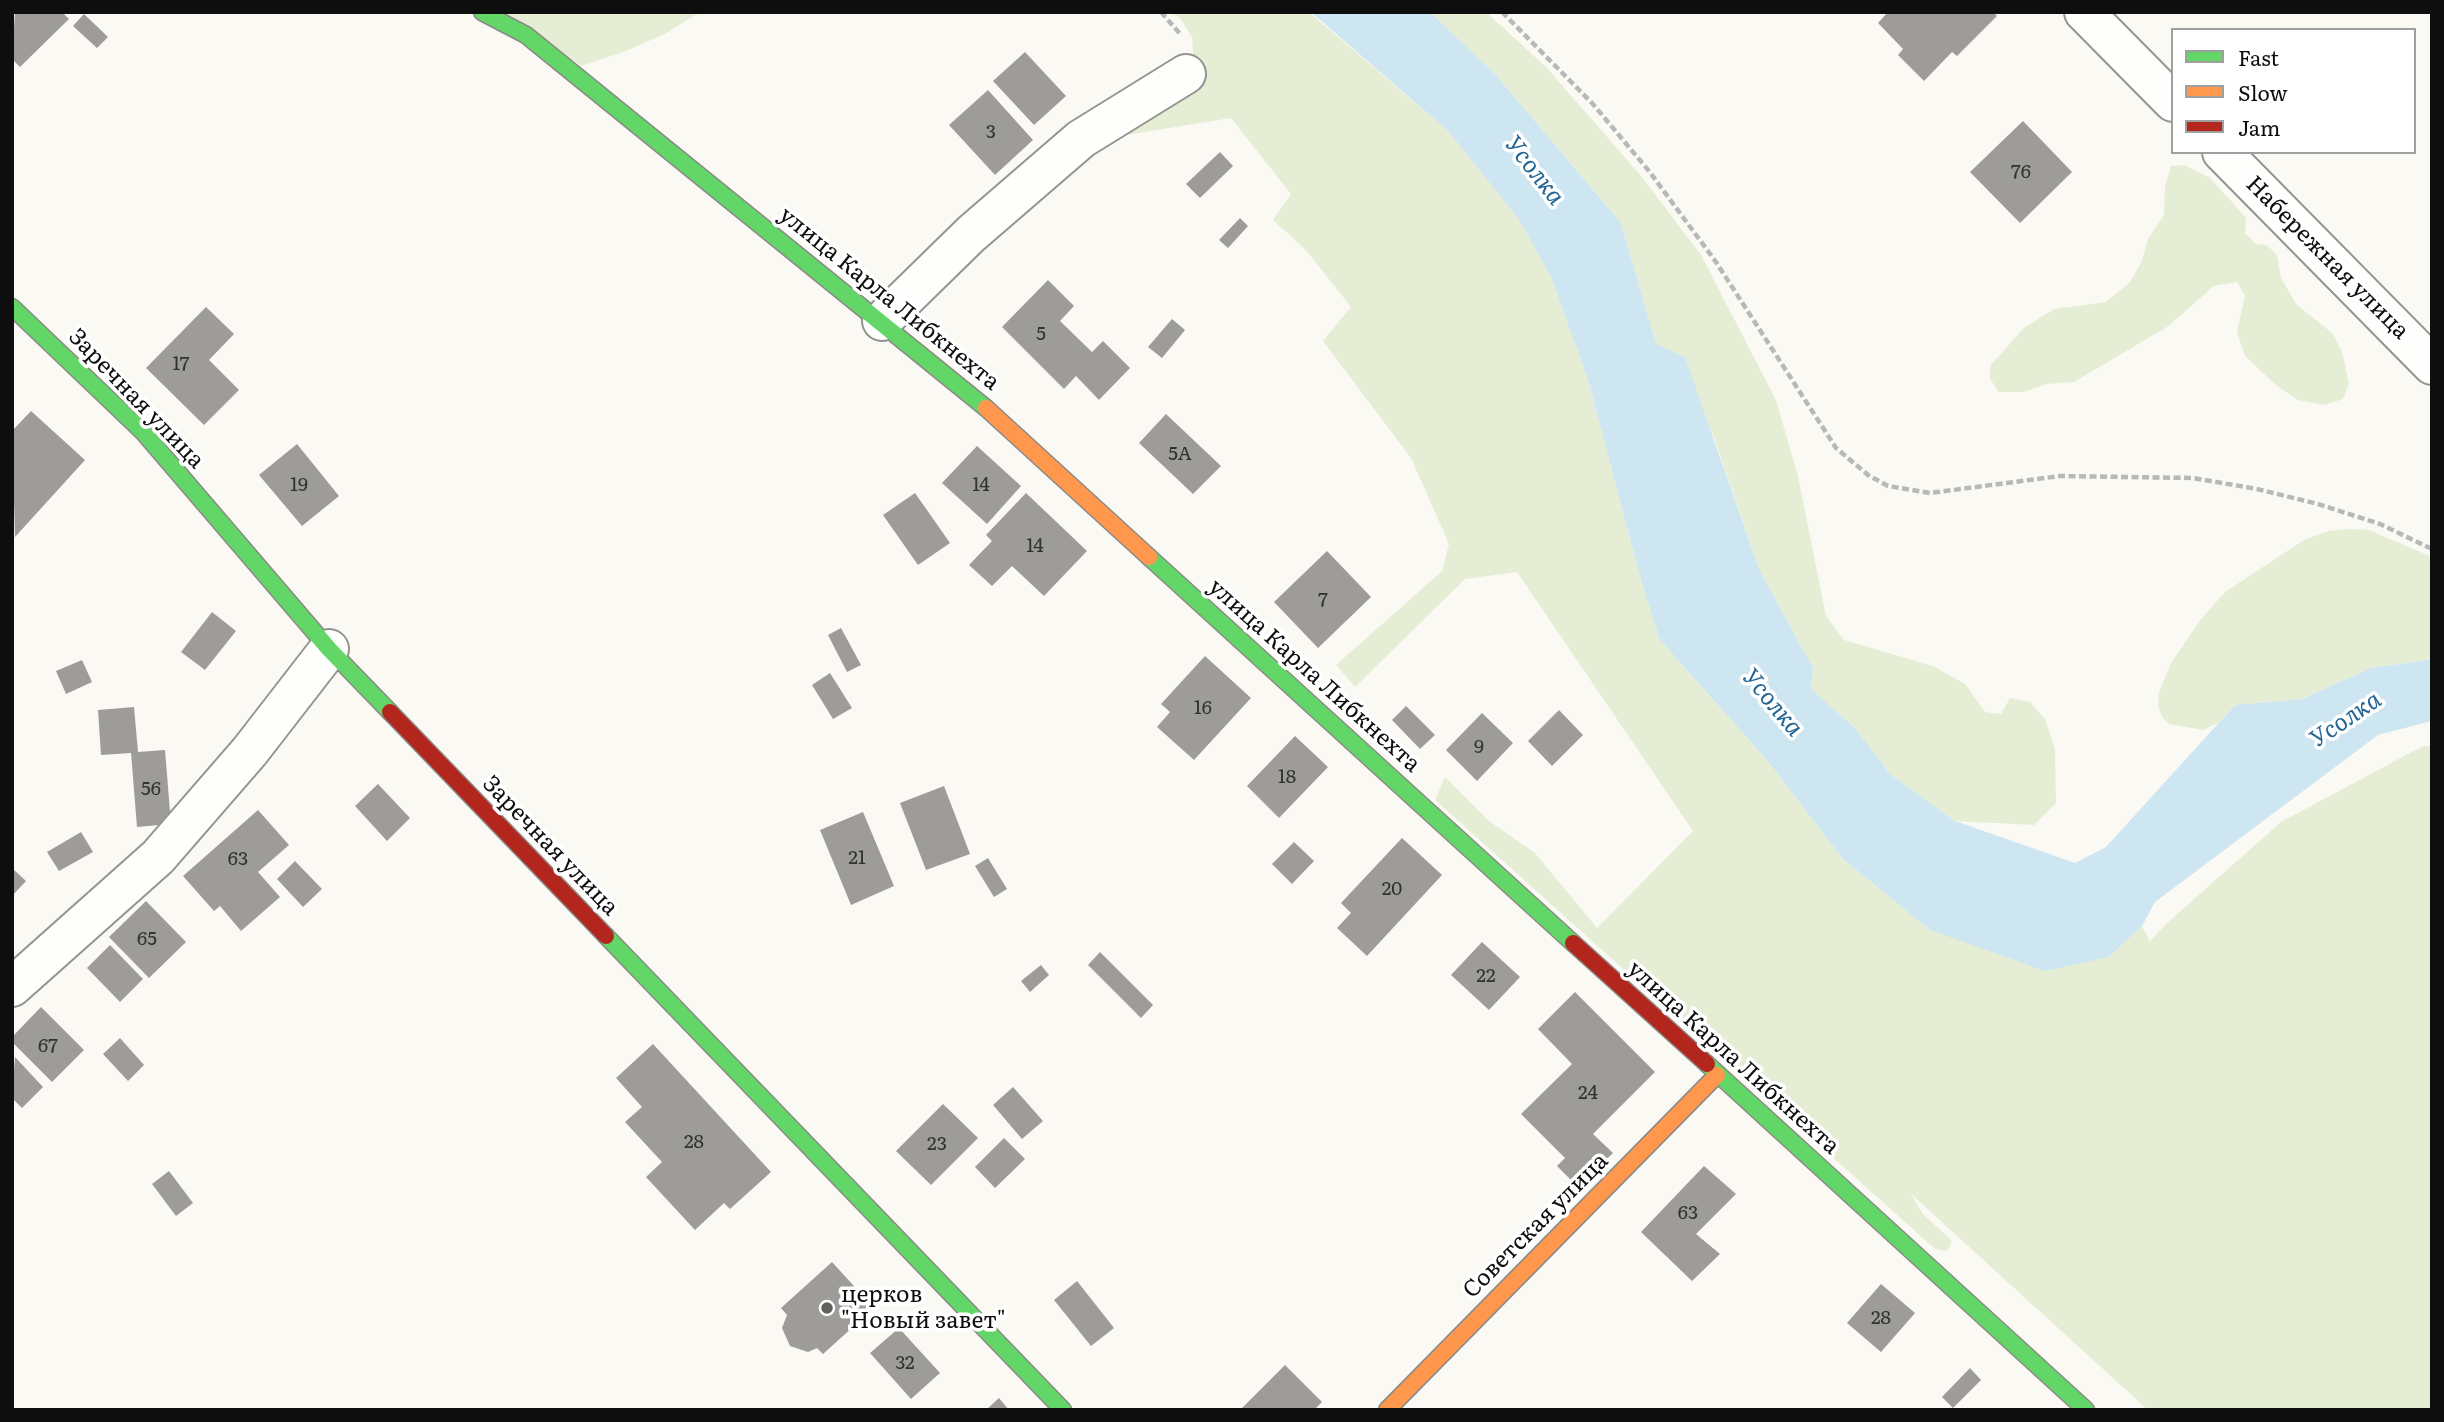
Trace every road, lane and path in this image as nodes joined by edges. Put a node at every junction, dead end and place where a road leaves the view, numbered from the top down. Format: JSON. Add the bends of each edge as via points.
{"nodes":[{"id":1,"x":482,"y":12,"type":"edge"},
{"id":2,"x":1502,"y":12,"type":"edge"},
{"id":3,"x":2084,"y":12,"type":"edge"},
{"id":4,"x":1186,"y":74,"type":"dead end"},
{"id":5,"x":2171,"y":100,"type":"edge"},
{"id":6,"x":2224,"y":154,"type":"edge"},
{"id":7,"x":12,"y":307,"type":"edge"},
{"id":8,"x":882,"y":321,"type":"junction"},
{"id":9,"x":2432,"y":365,"type":"edge"},
{"id":10,"x":2432,"y":549,"type":"edge"},
{"id":11,"x":329,"y":649,"type":"junction"},
{"id":12,"x":12,"y":987,"type":"edge"},
{"id":13,"x":1717,"y":1075,"type":"junction"},
{"id":14,"x":1063,"y":1410,"type":"edge"},
{"id":15,"x":1387,"y":1410,"type":"edge"},
{"id":16,"x":2086,"y":1410,"type":"edge"}],
"edges":[{"from":1,"to":8,"type":"street","name":"улица Карла Либкнехта","via":[[526,35]]},
{"from":2,"to":10,"type":"path","via":[[1592,103],[1649,171],[1716,262],[1836,448],[1868,475],[1898,489],[1930,493],[2060,476],[2193,478],[2318,504],[2380,524]]},
{"from":3,"to":5,"type":"street"},
{"from":4,"to":8,"type":"street","via":[[1081,139],[971,234]]},
{"from":6,"to":9,"type":"street","name":"Набережная улица"},
{"from":7,"to":11,"type":"street","name":"Заречная улица","via":[[144,433]]},
{"from":8,"to":13,"type":"street","name":"улица Карла Либкнехта","via":[[974,397]]},
{"from":11,"to":12,"type":"street","via":[[250,751],[158,857]]},
{"from":11,"to":14,"type":"street","name":"Заречная улица"},
{"from":13,"to":15,"type":"street","name":"Советская улица"},
{"from":13,"to":16,"type":"street","name":"улица Карла Либкнехта"}]}
